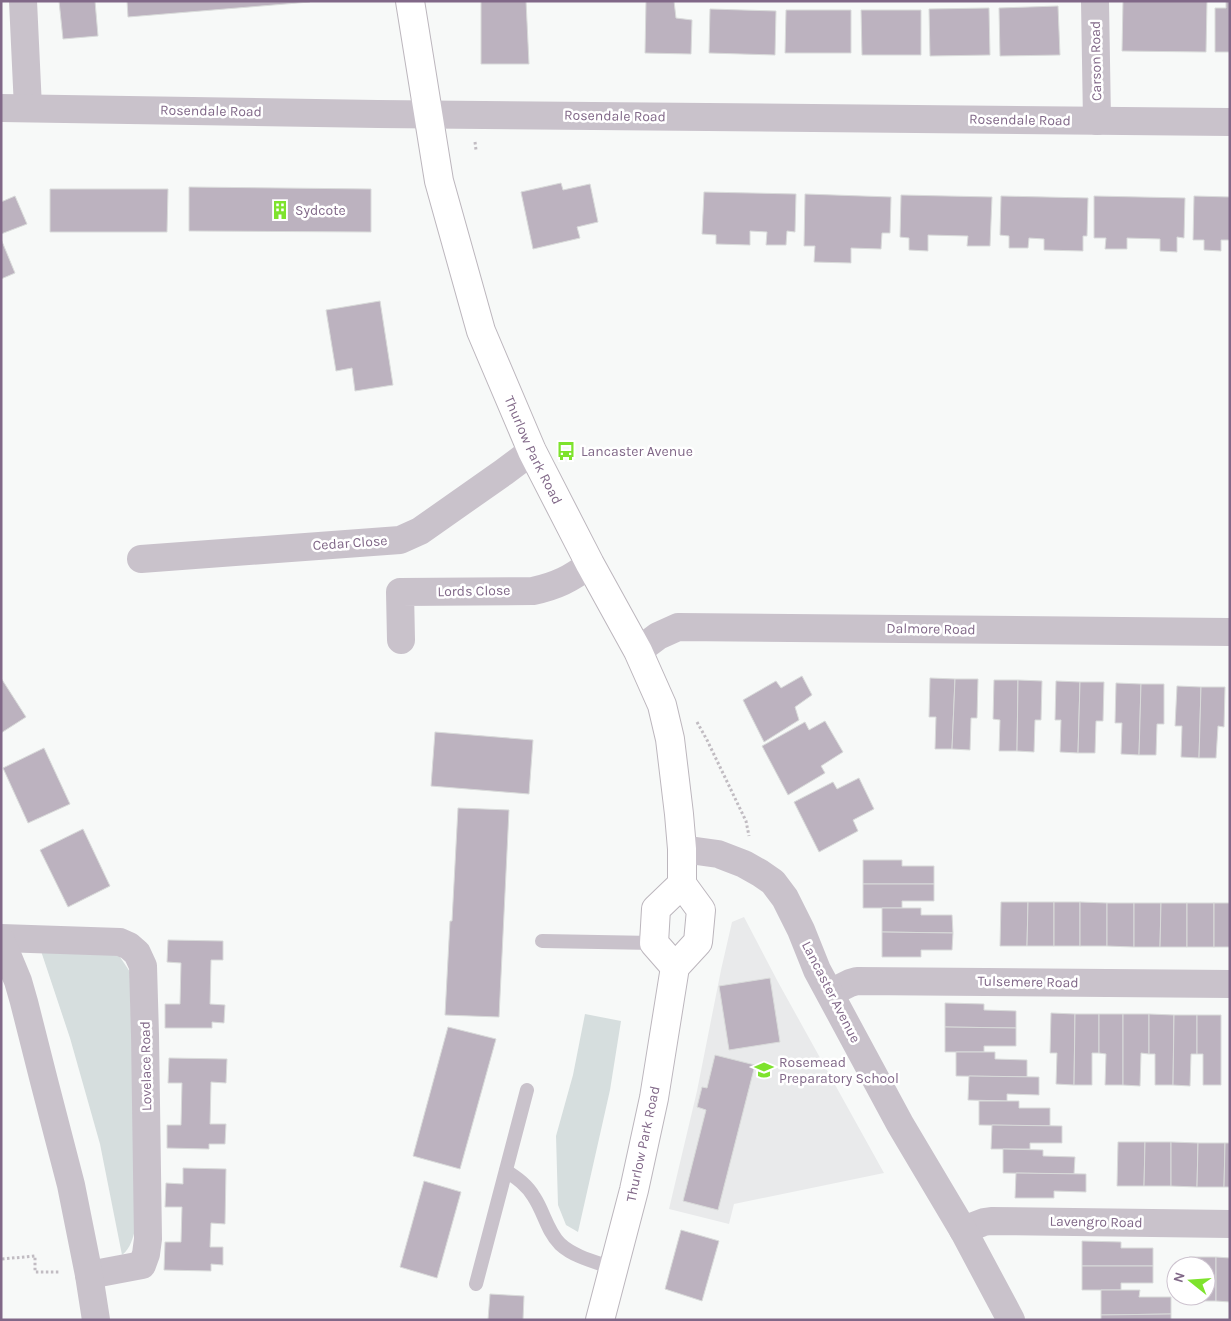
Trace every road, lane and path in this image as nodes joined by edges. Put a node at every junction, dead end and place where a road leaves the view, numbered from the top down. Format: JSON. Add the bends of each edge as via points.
{"nodes":[{"id":1,"x":23,"y":1,"type":"edge"},
{"id":2,"x":410,"y":1,"type":"edge"},
{"id":3,"x":1094,"y":1,"type":"edge"},
{"id":4,"x":1,"y":108,"type":"edge"},
{"id":5,"x":28,"y":108,"type":"junction"},
{"id":6,"x":428,"y":114,"type":"junction"},
{"id":7,"x":1097,"y":121,"type":"junction"},
{"id":8,"x":1230,"y":122,"type":"edge"},
{"id":9,"x":532,"y":451,"type":"junction"},
{"id":10,"x":141,"y":559,"type":"dead end"},
{"id":11,"x":590,"y":564,"type":"junction"},
{"id":12,"x":1230,"y":632,"type":"edge"},
{"id":13,"x":402,"y":640,"type":"dead end"},
{"id":14,"x":638,"y":651,"type":"junction"},
{"id":15,"x":662,"y":705,"type":"junction"},
{"id":16,"x":682,"y":849,"type":"junction"},
{"id":17,"x":744,"y":864,"type":"junction"},
{"id":18,"x":682,"y":884,"type":"junction"},
{"id":19,"x":1,"y":939,"type":"edge"},
{"id":20,"x":542,"y":941,"type":"dead end"},
{"id":21,"x":654,"y":942,"type":"junction"},
{"id":22,"x":675,"y":967,"type":"junction"},
{"id":23,"x":1230,"y":984,"type":"edge"},
{"id":24,"x":830,"y":993,"type":"junction"},
{"id":25,"x":527,"y":1090,"type":"dead end"},
{"id":26,"x":506,"y":1171,"type":"junction"},
{"id":27,"x":1230,"y":1224,"type":"edge"},
{"id":28,"x":962,"y":1230,"type":"junction"},
{"id":29,"x":2,"y":1259,"type":"edge"},
{"id":30,"x":613,"y":1268,"type":"junction"},
{"id":31,"x":62,"y":1272,"type":"dead end"},
{"id":32,"x":89,"y":1275,"type":"junction"},
{"id":33,"x":476,"y":1284,"type":"dead end"},
{"id":34,"x":96,"y":1320,"type":"edge"},
{"id":35,"x":600,"y":1320,"type":"edge"},
{"id":36,"x":1011,"y":1320,"type":"edge"}],
"edges":[{"from":1,"to":5,"type":"street"},
{"from":2,"to":6,"type":"highway","name":"Thurlow Park Road"},
{"from":3,"to":7,"type":"street","name":"Carson Road"},
{"from":4,"to":5,"type":"street","name":"Rosendale Road"},
{"from":5,"to":6,"type":"street","name":"Rosendale Road"},
{"from":6,"to":7,"type":"street","name":"Rosendale Road"},
{"from":6,"to":9,"type":"highway","name":"Thurlow Park Road","via":[[439,181],[481,331]]},
{"from":7,"to":8,"type":"street","name":"Rosendale Road"},
{"from":9,"to":10,"type":"street","name":"Cedar Close","via":[[420,532],[400,540]]},
{"from":9,"to":11,"type":"highway","name":"Thurlow Park Road"},
{"from":11,"to":13,"type":"street","name":"Lords Close","via":[[566,580],[533,591],[400,592]]},
{"from":11,"to":14,"type":"highway","name":"Thurlow Park Road"},
{"from":12,"to":14,"type":"street","name":"Dalmore Road","via":[[678,627],[658,636]]},
{"from":14,"to":15,"type":"highway","name":"Thurlow Park Road"},
{"from":15,"to":16,"type":"highway","name":"Thurlow Park Road","via":[[670,739]]},
{"from":15,"to":17,"type":"path","via":[[692,713],[707,740],[746,821],[751,844]]},
{"from":16,"to":17,"type":"street","name":"Lancaster Avenue","via":[[718,854]]},
{"from":16,"to":18,"type":"highway","name":"Thurlow Park Road"},
{"from":17,"to":24,"type":"street","name":"Lancaster Avenue","via":[[773,882],[785,898]]},
{"from":18,"to":21,"type":"highway","via":[[656,909]]},
{"from":18,"to":22,"type":"highway","via":[[701,910],[698,942]]},
{"from":19,"to":32,"type":"street","name":"Lovelace Road","via":[[24,1002],[71,1185]]},
{"from":19,"to":32,"type":"street","name":"Lovelace Road","via":[[120,942],[137,953],[143,966],[146,1254],[142,1265]]},
{"from":20,"to":21,"type":"lane"},
{"from":21,"to":22,"type":"highway"},
{"from":22,"to":30,"type":"highway","name":"Thurlow Park Road","via":[[654,1098]]},
{"from":23,"to":24,"type":"street","name":"Tulsemere Road","via":[[857,981]]},
{"from":24,"to":28,"type":"street","name":"Lancaster Avenue","via":[[900,1124]]},
{"from":25,"to":26,"type":"lane"},
{"from":26,"to":30,"type":"lane","via":[[520,1180],[534,1197],[551,1233],[561,1245],[583,1258]]},
{"from":26,"to":33,"type":"lane"},
{"from":27,"to":28,"type":"street","name":"Lavengro Road","via":[[984,1222]]},
{"from":28,"to":36,"type":"street","name":"Lancaster Avenue"},
{"from":29,"to":31,"type":"path","via":[[35,1256],[35,1272]]},
{"from":30,"to":35,"type":"highway","name":"Thurlow Park Road"},
{"from":32,"to":34,"type":"street","name":"Lovelace Road"}]}
